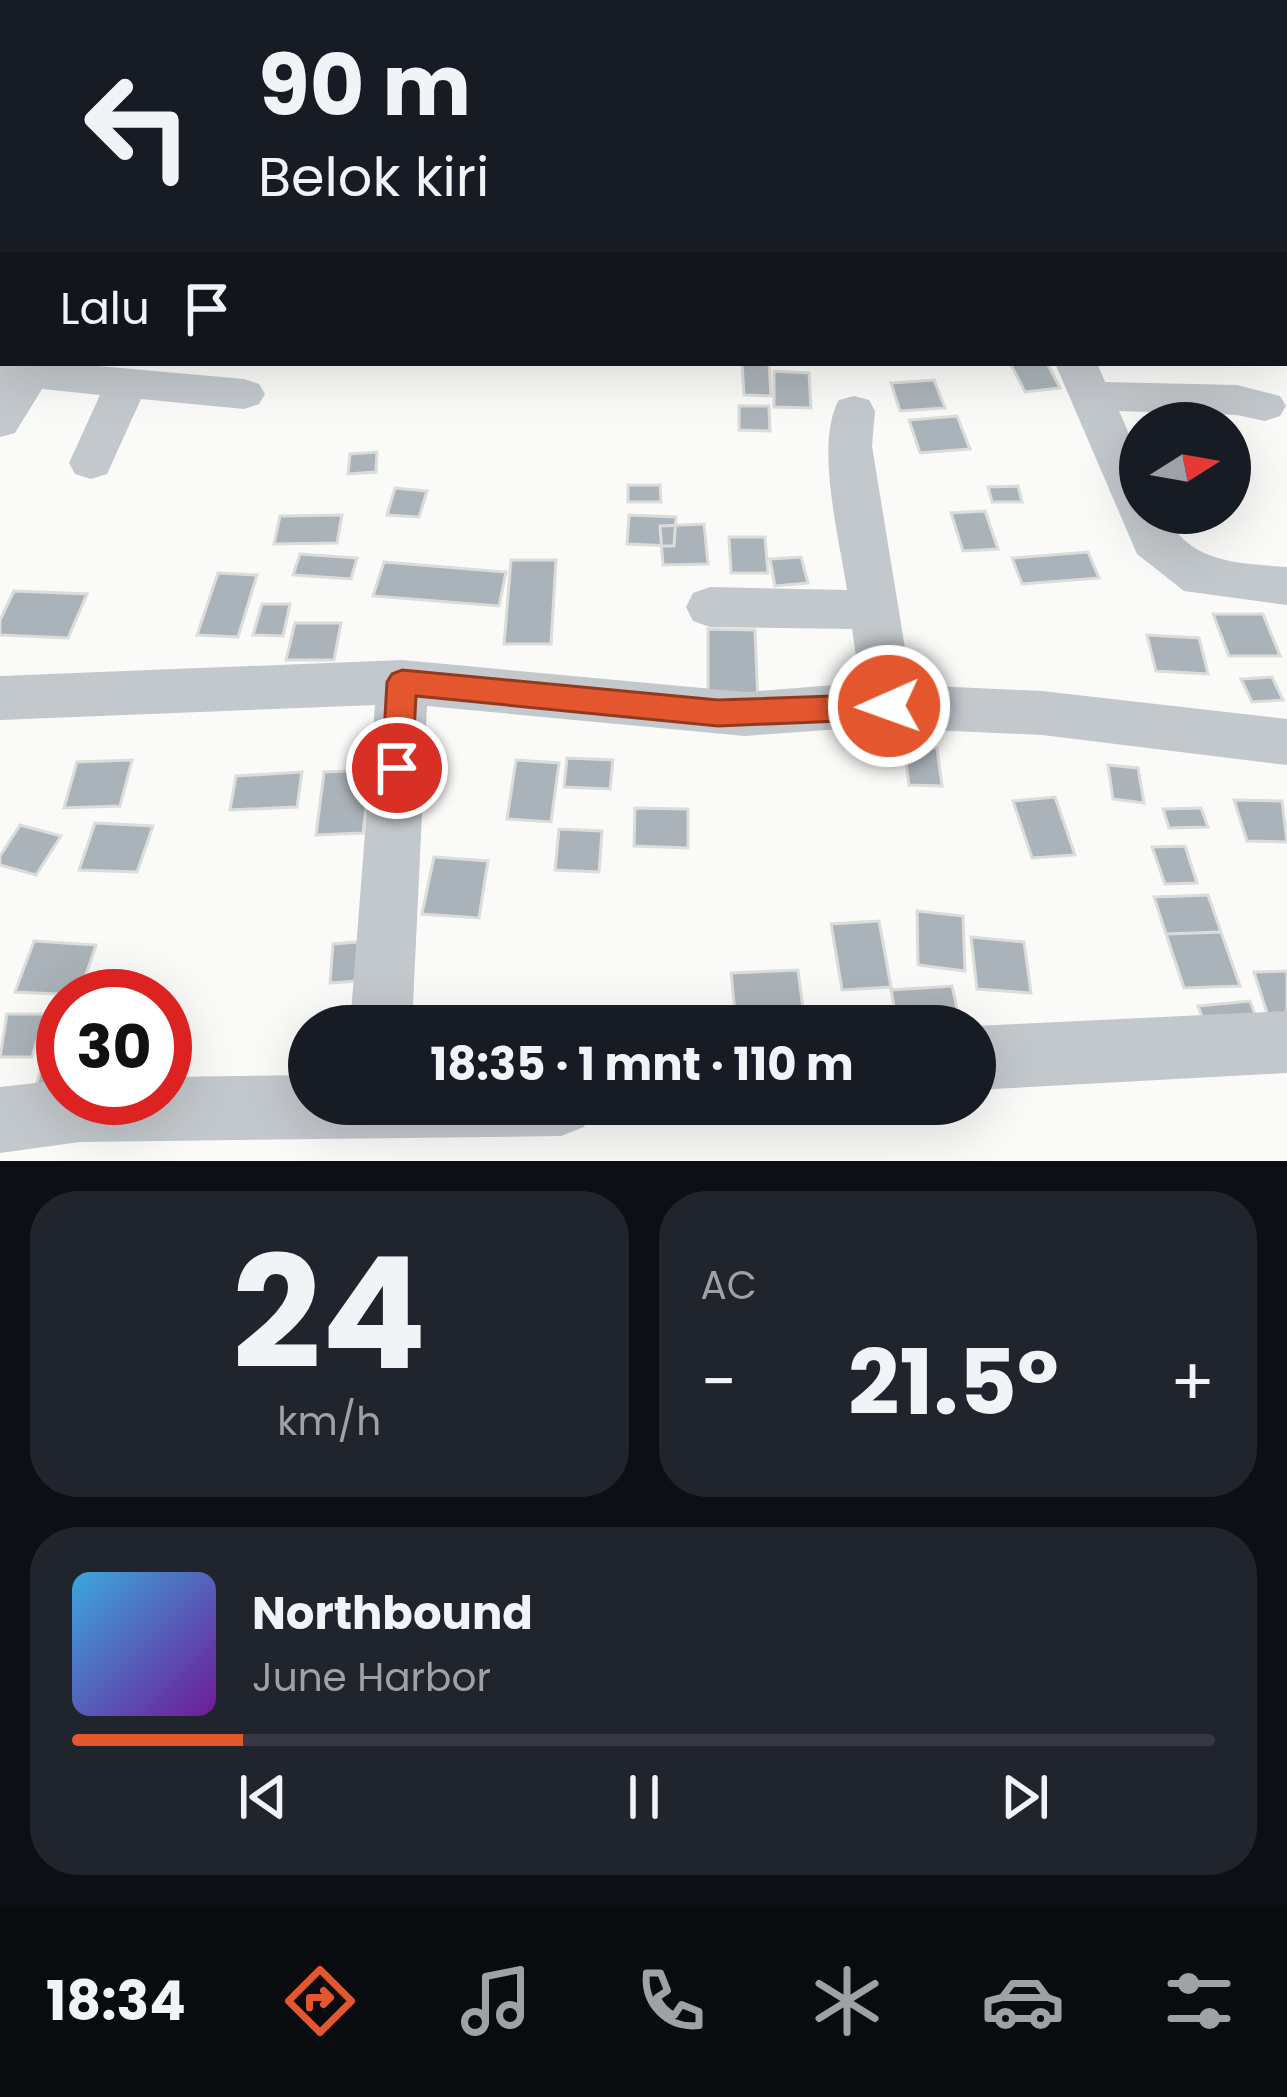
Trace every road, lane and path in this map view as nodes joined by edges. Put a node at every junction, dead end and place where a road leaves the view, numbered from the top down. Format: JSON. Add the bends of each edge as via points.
{"nodes":[{"id":1,"x":15,"y":374,"type":"edge"},
{"id":2,"x":1083,"y":380,"type":"edge"},
{"id":3,"x":126,"y":384,"type":"junction"},
{"id":4,"x":244,"y":394,"type":"dead end"},
{"id":5,"x":1264,"y":406,"type":"dead end"},
{"id":6,"x":854,"y":411,"type":"dead end"},
{"id":7,"x":0,"y":422,"type":"edge"},
{"id":8,"x":91,"y":464,"type":"dead end"},
{"id":9,"x":1287,"y":586,"type":"edge"},
{"id":10,"x":710,"y":607,"type":"dead end"},
{"id":11,"x":874,"y":610,"type":"junction"},
{"id":12,"x":402,"y":682,"type":"junction"},
{"id":13,"x":0,"y":698,"type":"edge"},
{"id":14,"x":889,"y":706,"type":"junction"},
{"id":15,"x":1287,"y":742,"type":"edge"},
{"id":16,"x":382,"y":1005,"type":"edge"},
{"id":17,"x":1287,"y":1042,"type":"edge"},
{"id":18,"x":996,"y":1057,"type":"edge"},
{"id":19,"x":288,"y":1106,"type":"edge"},
{"id":20,"x":0,"y":1120,"type":"edge"}],
"edges":[{"from":1,"to":3,"type":"street"},
{"from":1,"to":7,"type":"street"},
{"from":2,"to":5,"type":"street"},
{"from":2,"to":9,"type":"street","via":[[1154,541],[1201,578]]},
{"from":3,"to":4,"type":"street"},
{"from":3,"to":8,"type":"street"},
{"from":6,"to":11,"type":"street","via":[[850,446]]},
{"from":10,"to":11,"type":"street"},
{"from":11,"to":14,"type":"street"},
{"from":12,"to":13,"type":"street"},
{"from":12,"to":14,"type":"street","via":[[745,714]]},
{"from":12,"to":16,"type":"street"},
{"from":14,"to":15,"type":"street","via":[[1042,713]]},
{"from":17,"to":18,"type":"street"},
{"from":19,"to":20,"type":"street","via":[[80,1110]]}]}
